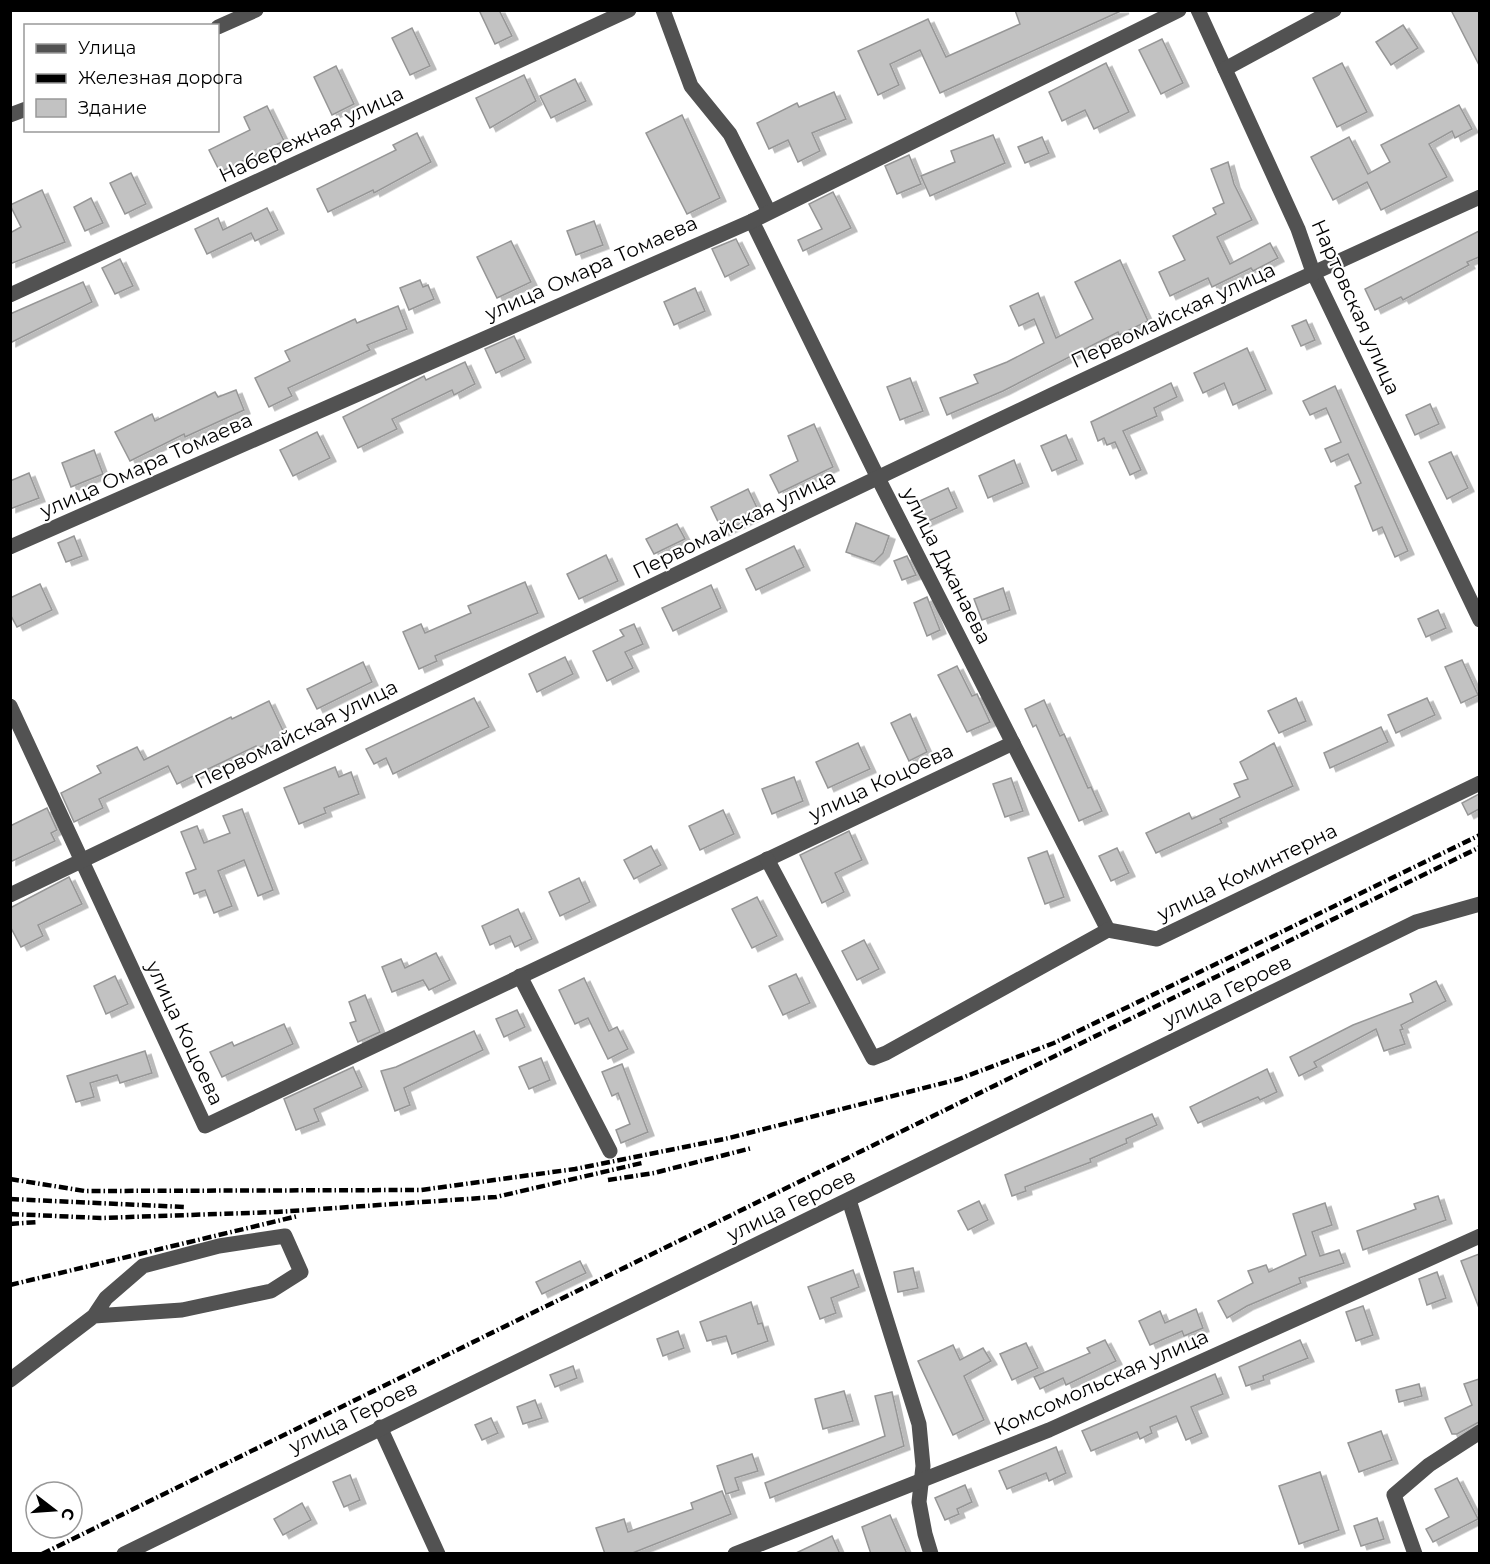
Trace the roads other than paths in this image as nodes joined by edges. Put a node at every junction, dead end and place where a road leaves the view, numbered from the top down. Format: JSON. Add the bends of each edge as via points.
{"nodes":[{"id":1,"x":256,"y":10,"type":"edge"},
{"id":2,"x":629,"y":10,"type":"edge"},
{"id":3,"x":663,"y":10,"type":"edge"},
{"id":4,"x":1179,"y":10,"type":"edge"},
{"id":5,"x":1198,"y":10,"type":"edge"},
{"id":6,"x":1334,"y":10,"type":"edge"},
{"id":7,"x":219,"y":27,"type":"edge"},
{"id":8,"x":1225,"y":69,"type":"junction"},
{"id":9,"x":1479,"y":197,"type":"edge"},
{"id":10,"x":769,"y":212,"type":"junction"},
{"id":11,"x":752,"y":220,"type":"junction"},
{"id":12,"x":1314,"y":272,"type":"junction"},
{"id":13,"x":10,"y":295,"type":"edge"},
{"id":14,"x":879,"y":478,"type":"junction"},
{"id":15,"x":10,"y":547,"type":"edge"},
{"id":16,"x":1479,"y":620,"type":"edge"},
{"id":17,"x":10,"y":706,"type":"edge"},
{"id":18,"x":1013,"y":742,"type":"junction"},
{"id":19,"x":1479,"y":783,"type":"edge"},
{"id":20,"x":766,"y":859,"type":"junction"},
{"id":21,"x":83,"y":860,"type":"junction"},
{"id":22,"x":10,"y":894,"type":"edge"},
{"id":23,"x":1479,"y":904,"type":"edge"},
{"id":24,"x":1108,"y":930,"type":"junction"},
{"id":25,"x":520,"y":976,"type":"junction"},
{"id":26,"x":610,"y":1151,"type":"dead end"},
{"id":27,"x":849,"y":1200,"type":"junction"},
{"id":28,"x":1479,"y":1236,"type":"edge"},
{"id":29,"x":94,"y":1316,"type":"junction"},
{"id":30,"x":10,"y":1380,"type":"edge"},
{"id":31,"x":380,"y":1427,"type":"junction"},
{"id":32,"x":1479,"y":1432,"type":"edge"},
{"id":33,"x":920,"y":1481,"type":"junction"},
{"id":34,"x":124,"y":1554,"type":"edge"},
{"id":35,"x":438,"y":1554,"type":"edge"},
{"id":36,"x":735,"y":1554,"type":"edge"},
{"id":37,"x":931,"y":1554,"type":"edge"},
{"id":38,"x":1415,"y":1554,"type":"edge"}],
"edges":[{"from":1,"to":7,"type":"street"},
{"from":2,"to":13,"type":"street","name":"Набережная улица"},
{"from":3,"to":10,"type":"street","via":[[691,86],[730,134]]},
{"from":4,"to":10,"type":"street","name":"улица Омара Томаева"},
{"from":5,"to":8,"type":"street","name":"Нартовская улица"},
{"from":6,"to":8,"type":"street"},
{"from":8,"to":12,"type":"street","name":"Нартовская улица"},
{"from":9,"to":12,"type":"street","name":"Первомайская улица"},
{"from":10,"to":11,"type":"street","name":"улица Омара Томаева"},
{"from":11,"to":14,"type":"street","name":"улица Джанаева"},
{"from":11,"to":15,"type":"street","name":"улица Омара Томаева"},
{"from":12,"to":14,"type":"street","name":"Первомайская улица"},
{"from":12,"to":16,"type":"street","name":"Нартовская улица"},
{"from":14,"to":18,"type":"street","name":"улица Джанаева"},
{"from":14,"to":21,"type":"street","name":"Первомайская улица"},
{"from":17,"to":21,"type":"street","name":"улица Коцоева"},
{"from":18,"to":20,"type":"street","name":"улица Коцоева"},
{"from":18,"to":24,"type":"street","name":"улица Джанаева"},
{"from":19,"to":24,"type":"street","name":"улица Коминтерна","via":[[1157,939]]},
{"from":20,"to":24,"type":"street","via":[[873,1058]]},
{"from":20,"to":25,"type":"street","name":"улица Коцоева"},
{"from":21,"to":22,"type":"street","name":"Первомайская улица"},
{"from":21,"to":25,"type":"street","name":"улица Коцоева","via":[[205,1126]]},
{"from":23,"to":27,"type":"street","name":"улица Героев","via":[[1416,922]]},
{"from":25,"to":26,"type":"street"},
{"from":27,"to":31,"type":"street","name":"улица Героев"},
{"from":27,"to":33,"type":"street","via":[[919,1424]]},
{"from":28,"to":33,"type":"street","name":"Комсомольская улица","via":[[1049,1430]]},
{"from":29,"to":29,"type":"street","via":[[106,1298],[143,1266],[219,1246],[285,1236],[301,1272],[271,1291],[182,1310]]},
{"from":29,"to":30,"type":"street"},
{"from":31,"to":34,"type":"street","name":"улица Героев"},
{"from":31,"to":35,"type":"street"},
{"from":32,"to":38,"type":"street","via":[[1394,1495]]},
{"from":33,"to":36,"type":"street","name":"Комсомольская улица"},
{"from":33,"to":37,"type":"street","via":[[919,1502]]}]}
